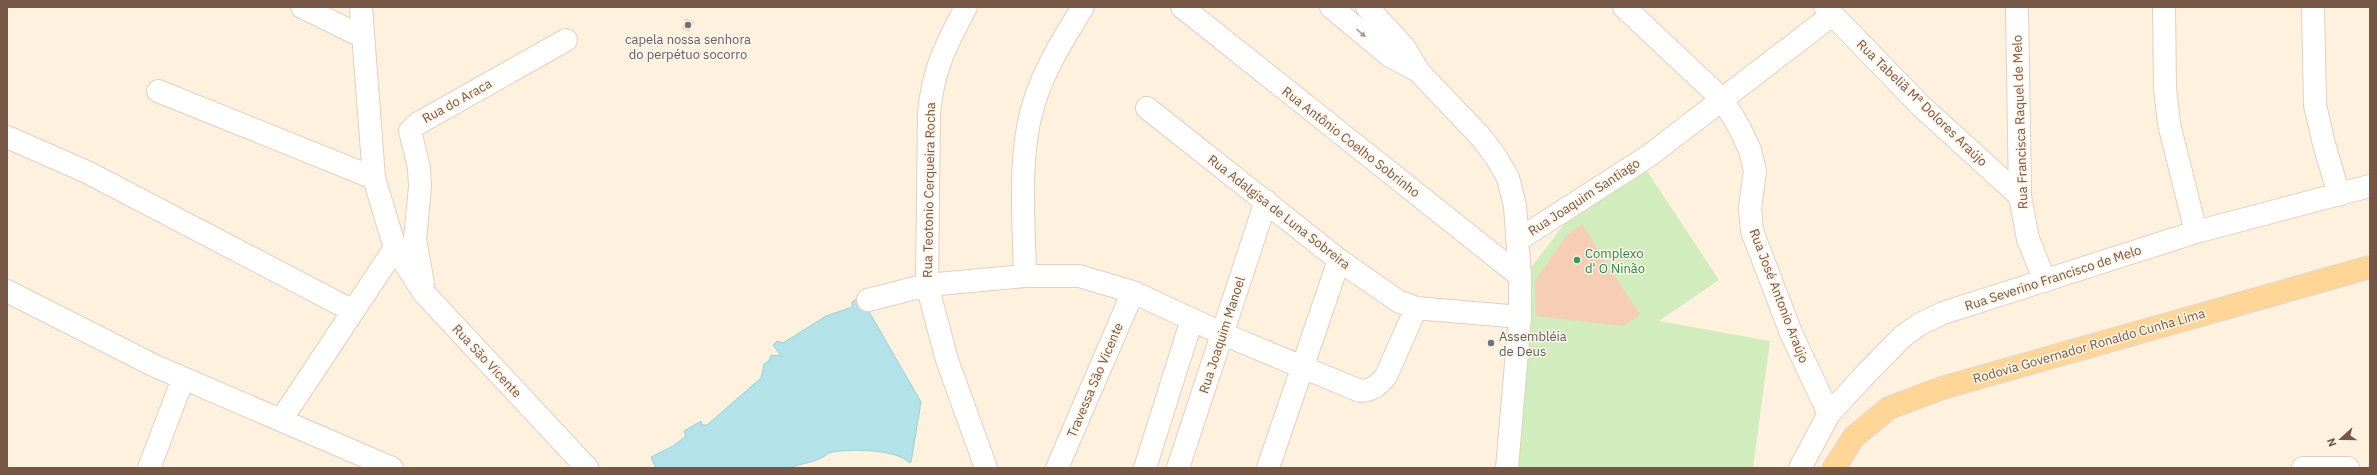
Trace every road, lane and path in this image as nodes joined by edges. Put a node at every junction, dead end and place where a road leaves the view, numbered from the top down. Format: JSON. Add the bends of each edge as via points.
{"nodes":[{"id":1,"x":302,"y":7,"type":"edge"},
{"id":2,"x":361,"y":7,"type":"edge"},
{"id":3,"x":966,"y":7,"type":"edge"},
{"id":4,"x":1083,"y":7,"type":"edge"},
{"id":5,"x":1182,"y":7,"type":"edge"},
{"id":6,"x":1332,"y":7,"type":"edge"},
{"id":7,"x":1367,"y":7,"type":"edge"},
{"id":8,"x":1624,"y":7,"type":"edge"},
{"id":9,"x":2017,"y":7,"type":"edge"},
{"id":10,"x":2164,"y":7,"type":"edge"},
{"id":11,"x":2313,"y":7,"type":"edge"},
{"id":12,"x":1828,"y":11,"type":"edge"},
{"id":13,"x":363,"y":37,"type":"junction"},
{"id":14,"x":566,"y":40,"type":"dead end"},
{"id":15,"x":1419,"y":72,"type":"junction"},
{"id":16,"x":158,"y":91,"type":"dead end"},
{"id":17,"x":1723,"y":100,"type":"junction"},
{"id":18,"x":1147,"y":108,"type":"dead end"},
{"id":19,"x":7,"y":136,"type":"edge"},
{"id":20,"x":374,"y":178,"type":"junction"},
{"id":21,"x":2370,"y":186,"type":"edge"},
{"id":22,"x":2339,"y":195,"type":"junction"},
{"id":23,"x":2020,"y":196,"type":"junction"},
{"id":24,"x":1266,"y":201,"type":"junction"},
{"id":25,"x":2196,"y":232,"type":"junction"},
{"id":26,"x":1518,"y":240,"type":"junction"},
{"id":27,"x":395,"y":248,"type":"junction"},
{"id":28,"x":1339,"y":260,"type":"junction"},
{"id":29,"x":2370,"y":267,"type":"edge"},
{"id":30,"x":1025,"y":276,"type":"junction"},
{"id":31,"x":1520,"y":276,"type":"junction"},
{"id":32,"x":2045,"y":281,"type":"junction"},
{"id":33,"x":927,"y":285,"type":"junction"},
{"id":34,"x":7,"y":291,"type":"edge"},
{"id":35,"x":1133,"y":292,"type":"junction"},
{"id":36,"x":424,"y":293,"type":"junction"},
{"id":37,"x":868,"y":300,"type":"dead end"},
{"id":38,"x":1416,"y":308,"type":"junction"},
{"id":39,"x":353,"y":311,"type":"junction"},
{"id":40,"x":1520,"y":317,"type":"junction"},
{"id":41,"x":1192,"y":319,"type":"junction"},
{"id":42,"x":1223,"y":334,"type":"junction"},
{"id":43,"x":1302,"y":366,"type":"junction"},
{"id":44,"x":183,"y":379,"type":"junction"},
{"id":45,"x":1830,"y":414,"type":"junction"},
{"id":46,"x":281,"y":420,"type":"junction"},
{"id":47,"x":149,"y":468,"type":"edge"},
{"id":48,"x":390,"y":468,"type":"edge"},
{"id":49,"x":587,"y":468,"type":"edge"},
{"id":50,"x":986,"y":468,"type":"edge"},
{"id":51,"x":1057,"y":468,"type":"edge"},
{"id":52,"x":1145,"y":468,"type":"edge"},
{"id":53,"x":1178,"y":468,"type":"edge"},
{"id":54,"x":1268,"y":468,"type":"edge"},
{"id":55,"x":1507,"y":468,"type":"edge"},
{"id":56,"x":1800,"y":468,"type":"edge"},
{"id":57,"x":1834,"y":468,"type":"edge"},
{"id":58,"x":2303,"y":468,"type":"edge"},
{"id":59,"x":2348,"y":468,"type":"edge"}],
"edges":[{"from":1,"to":13,"type":"street"},
{"from":2,"to":13,"type":"street","name":"Rua São Vicente"},
{"from":3,"to":33,"type":"street","name":"Rua Teotonio Cerqueira Rocha","via":[[939,60],[931,88],[928,113]]},
{"from":4,"to":30,"type":"street","via":[[1040,84],[1029,122],[1023,207]]},
{"from":5,"to":31,"type":"street","name":"Rua Antônio Coelho Sobrinho"},
{"from":6,"to":15,"type":"street","name":"Rua Joaquim Santiago","one_way":true,"via":[[1390,56]]},
{"from":7,"to":15,"type":"street","name":"Rua Joaquim Santiago","via":[[1404,47]]},
{"from":8,"to":17,"type":"street","name":"Rua José Antonio Araújo"},
{"from":9,"to":23,"type":"street","name":"Rua Francisca Raquel de Melo"},
{"from":10,"to":25,"type":"street","via":[[2165,88],[2169,124]]},
{"from":11,"to":22,"type":"street","via":[[2315,105]]},
{"from":12,"to":17,"type":"street","name":"Rua Joaquim Santiago"},
{"from":12,"to":23,"type":"street","name":"Rua Tabeliã Mª Dolores Araújo","via":[[1921,106]]},
{"from":13,"to":20,"type":"street","name":"Rua São Vicente"},
{"from":14,"to":36,"type":"street","name":"Rua do Araca","via":[[417,124],[410,131],[419,168],[420,187],[415,239]]},
{"from":15,"to":26,"type":"street","name":"Rua Joaquim Santiago","via":[[1480,136],[1496,157],[1508,178],[1515,206]]},
{"from":16,"to":20,"type":"street"},
{"from":17,"to":26,"type":"street","name":"Rua Joaquim Santiago","via":[[1650,155]]},
{"from":17,"to":45,"type":"street","name":"Rua José Antonio Araújo","via":[[1739,127],[1754,161],[1755,179],[1750,220],[1752,231],[1791,333]]},
{"from":18,"to":24,"type":"street","name":"Rua Adalgisa de Luna Sobreira"},
{"from":19,"to":39,"type":"street","via":[[86,172]]},
{"from":20,"to":27,"type":"street","name":"Rua São Vicente"},
{"from":21,"to":22,"type":"street","name":"Rua Severino Francisco de Melo"},
{"from":22,"to":25,"type":"street","name":"Rua Severino Francisco de Melo"},
{"from":23,"to":32,"type":"street","name":"Rua Francisca Raquel de Melo","via":[[2028,239]]},
{"from":24,"to":28,"type":"street","name":"Rua Adalgisa de Luna Sobreira"},
{"from":24,"to":42,"type":"street","name":"Rua Joaquim Manoel"},
{"from":25,"to":32,"type":"street","name":"Rua Severino Francisco de Melo"},
{"from":26,"to":31,"type":"street","name":"Rua Joaquim Santiago"},
{"from":27,"to":36,"type":"street","name":"Rua São Vicente"},
{"from":27,"to":39,"type":"street"},
{"from":28,"to":38,"type":"street","name":"Rua Adalgisa de Luna Sobreira","via":[[1398,301]]},
{"from":28,"to":43,"type":"street"},
{"from":29,"to":57,"type":"main road","name":"Rodovia Governador Ronaldo Cunha Lima","via":[[1942,388],[1889,408],[1854,437]]},
{"from":30,"to":33,"type":"street"},
{"from":30,"to":35,"type":"street","via":[[1079,276]]},
{"from":31,"to":40,"type":"street","name":"Rua Joaquim Santiago"},
{"from":32,"to":45,"type":"street","name":"Rua Severino Francisco de Melo","via":[[1943,313],[1920,324],[1902,337]]},
{"from":33,"to":37,"type":"street"},
{"from":33,"to":50,"type":"street","name":"Rua Teotonio Cerqueira Rocha","via":[[947,360]]},
{"from":34,"to":44,"type":"street"},
{"from":35,"to":41,"type":"street"},
{"from":35,"to":51,"type":"street","name":"Travessa São Vicente"},
{"from":36,"to":49,"type":"street","name":"Rua São Vicente"},
{"from":38,"to":40,"type":"street","name":"Rua Adalgisa de Luna Sobreira"},
{"from":38,"to":43,"type":"street","via":[[1386,376],[1379,386],[1360,391]]},
{"from":39,"to":46,"type":"street"},
{"from":40,"to":55,"type":"street","name":"Rua Joaquim Santiago"},
{"from":41,"to":42,"type":"street"},
{"from":41,"to":52,"type":"street"},
{"from":42,"to":43,"type":"street"},
{"from":42,"to":53,"type":"street","name":"Rua Joaquim Manoel"},
{"from":43,"to":54,"type":"street"},
{"from":44,"to":46,"type":"street"},
{"from":44,"to":47,"type":"street"},
{"from":45,"to":56,"type":"street","name":"Rua Severino Francisco de Melo"},
{"from":46,"to":48,"type":"street"},
{"from":58,"to":59,"type":"street"}]}
